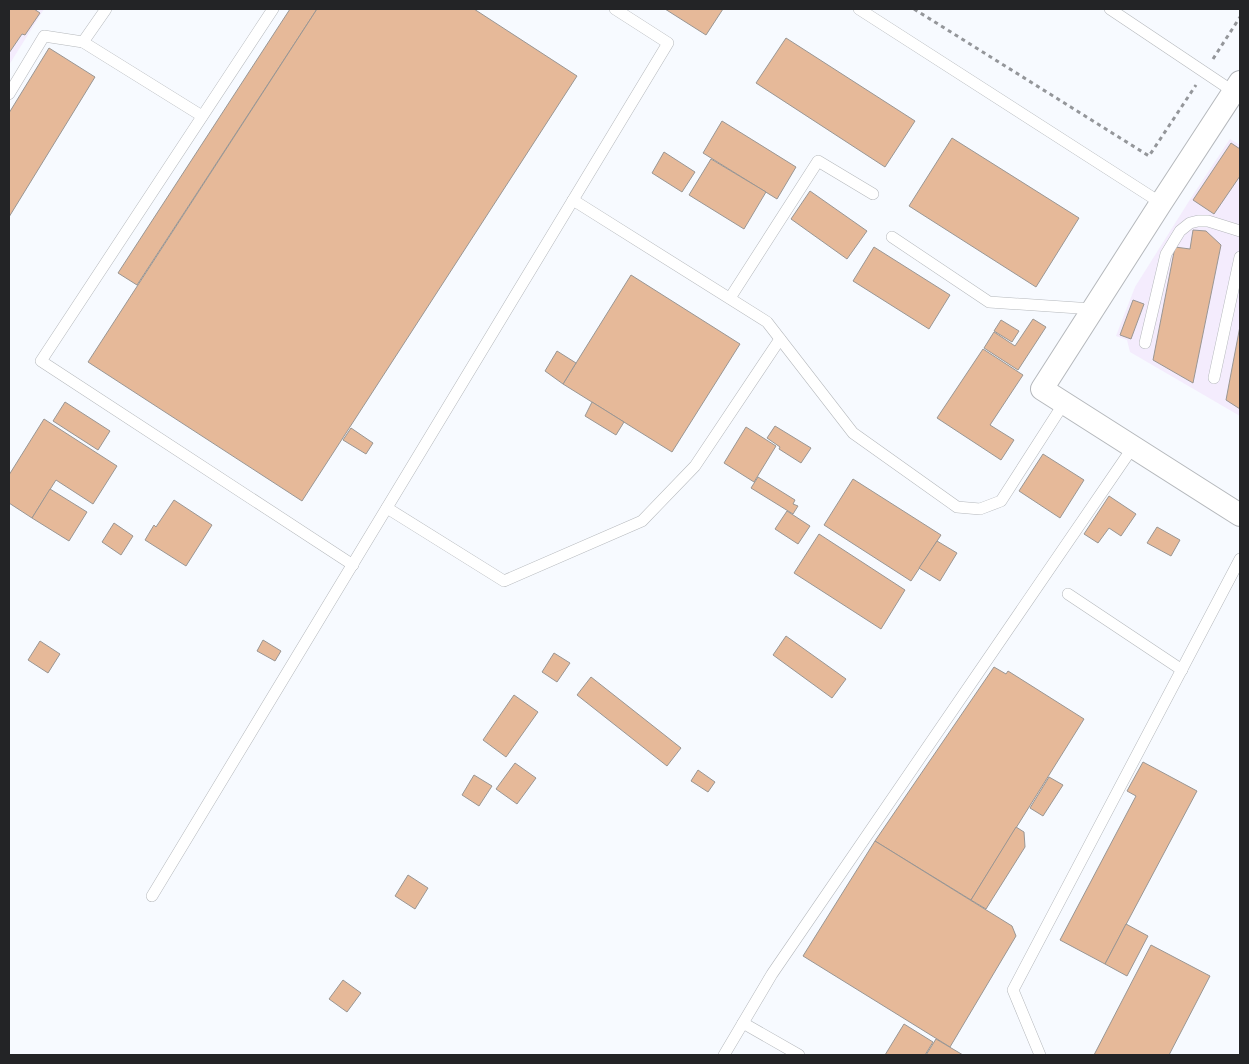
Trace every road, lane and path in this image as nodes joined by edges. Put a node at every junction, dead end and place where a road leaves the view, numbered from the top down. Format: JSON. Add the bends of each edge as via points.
{"nodes":[{"id":1,"x":106,"y":9,"type":"edge"},
{"id":2,"x":273,"y":9,"type":"edge"},
{"id":3,"x":615,"y":9,"type":"edge"},
{"id":4,"x":859,"y":9,"type":"edge"},
{"id":5,"x":914,"y":9,"type":"edge"},
{"id":6,"x":1110,"y":9,"type":"edge"},
{"id":7,"x":1240,"y":17,"type":"edge"},
{"id":8,"x":83,"y":42,"type":"junction"},
{"id":9,"x":1204,"y":72,"type":"junction"},
{"id":10,"x":9,"y":94,"type":"edge"},
{"id":11,"x":1236,"y":94,"type":"edge"},
{"id":12,"x":202,"y":116,"type":"junction"},
{"id":13,"x":872,"y":194,"type":"dead end"},
{"id":14,"x":573,"y":200,"type":"junction"},
{"id":15,"x":1161,"y":203,"type":"junction"},
{"id":16,"x":1240,"y":231,"type":"edge"},
{"id":17,"x":892,"y":237,"type":"dead end"},
{"id":18,"x":1240,"y":261,"type":"edge"},
{"id":19,"x":730,"y":298,"type":"junction"},
{"id":20,"x":1093,"y":309,"type":"junction"},
{"id":21,"x":780,"y":338,"type":"junction"},
{"id":22,"x":1144,"y":343,"type":"dead end"},
{"id":23,"x":1214,"y":378,"type":"dead end"},
{"id":24,"x":1064,"y":403,"type":"junction"},
{"id":25,"x":1133,"y":447,"type":"junction"},
{"id":26,"x":387,"y":508,"type":"junction"},
{"id":27,"x":1240,"y":515,"type":"edge"},
{"id":28,"x":1240,"y":559,"type":"edge"},
{"id":29,"x":353,"y":565,"type":"junction"},
{"id":30,"x":1068,"y":594,"type":"dead end"},
{"id":31,"x":1182,"y":670,"type":"junction"},
{"id":32,"x":152,"y":896,"type":"dead end"},
{"id":33,"x":743,"y":1023,"type":"junction"},
{"id":34,"x":724,"y":1055,"type":"edge"},
{"id":35,"x":799,"y":1055,"type":"edge"},
{"id":36,"x":1040,"y":1055,"type":"edge"}],
"edges":[{"from":1,"to":8,"type":"lane"},
{"from":2,"to":12,"type":"lane"},
{"from":3,"to":14,"type":"lane","via":[[668,43]]},
{"from":4,"to":15,"type":"lane"},
{"from":5,"to":9,"type":"path","via":[[1149,156]]},
{"from":6,"to":9,"type":"lane"},
{"from":7,"to":9,"type":"path"},
{"from":8,"to":10,"type":"lane","via":[[44,36]]},
{"from":8,"to":12,"type":"lane"},
{"from":9,"to":11,"type":"lane"},
{"from":11,"to":15,"type":"street"},
{"from":12,"to":29,"type":"lane","via":[[42,361]]},
{"from":13,"to":19,"type":"lane","via":[[818,161]]},
{"from":14,"to":19,"type":"lane"},
{"from":14,"to":26,"type":"lane"},
{"from":15,"to":20,"type":"street"},
{"from":16,"to":22,"type":"lane","via":[[1198,221],[1180,230],[1166,254]]},
{"from":17,"to":20,"type":"lane","via":[[989,302]]},
{"from":18,"to":23,"type":"lane"},
{"from":19,"to":21,"type":"lane","via":[[767,322]]},
{"from":20,"to":24,"type":"street","via":[[1042,389]]},
{"from":21,"to":24,"type":"lane","via":[[853,433],[957,507],[980,509],[1001,501]]},
{"from":21,"to":26,"type":"lane","via":[[695,466],[642,521],[504,581]]},
{"from":24,"to":25,"type":"street"},
{"from":25,"to":27,"type":"street"},
{"from":25,"to":33,"type":"lane","via":[[772,974]]},
{"from":26,"to":29,"type":"lane"},
{"from":28,"to":31,"type":"lane"},
{"from":29,"to":32,"type":"lane"},
{"from":30,"to":31,"type":"lane"},
{"from":31,"to":36,"type":"lane","via":[[1013,990]]},
{"from":33,"to":34,"type":"lane"},
{"from":33,"to":35,"type":"lane"}]}
